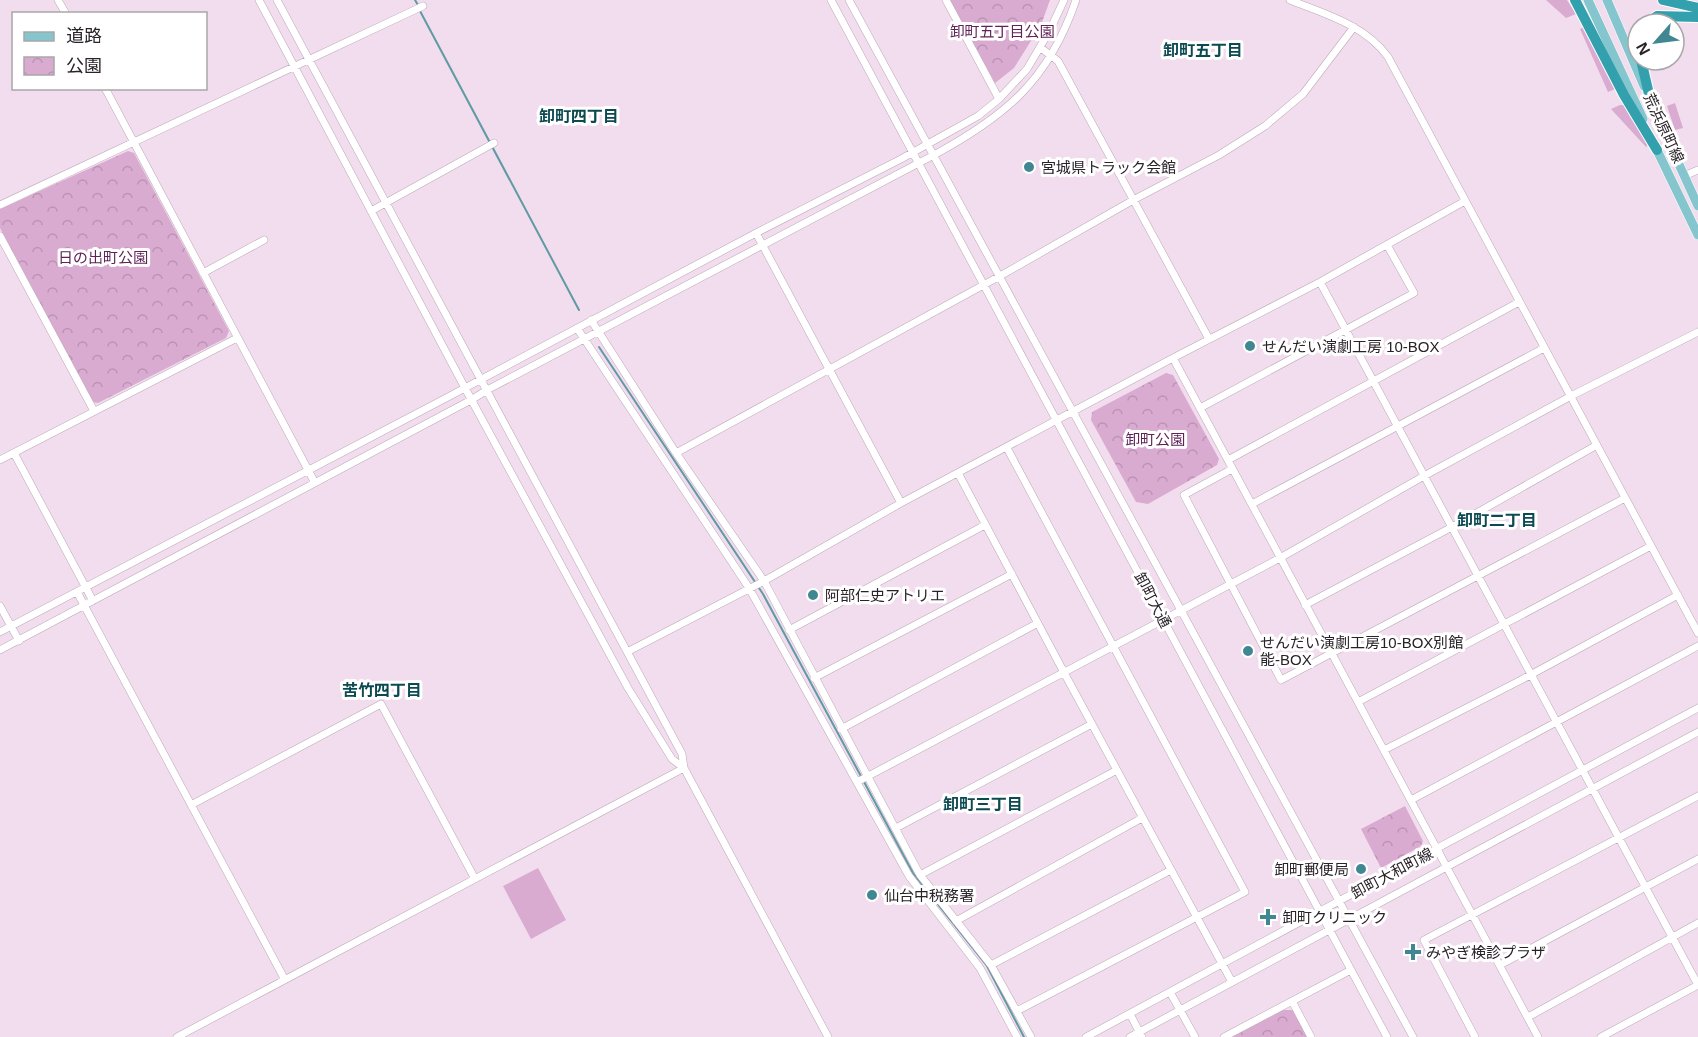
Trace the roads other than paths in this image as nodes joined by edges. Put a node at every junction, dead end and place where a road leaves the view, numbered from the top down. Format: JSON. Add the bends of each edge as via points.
{"nodes":[{"id":1,"x":259,"y":0,"type":"edge"},
{"id":2,"x":277,"y":0,"type":"edge"},
{"id":3,"x":831,"y":0,"type":"edge"},
{"id":4,"x":849,"y":0,"type":"edge"},
{"id":5,"x":946,"y":0,"type":"edge"},
{"id":6,"x":1064,"y":0,"type":"edge"},
{"id":7,"x":1076,"y":0,"type":"edge"},
{"id":8,"x":1290,"y":0,"type":"edge"},
{"id":9,"x":1575,"y":0,"type":"edge"},
{"id":10,"x":1588,"y":0,"type":"edge"},
{"id":11,"x":1607,"y":0,"type":"edge"},
{"id":12,"x":1663,"y":0,"type":"edge"},
{"id":13,"x":419,"y":8,"type":"dead end"},
{"id":14,"x":1698,"y":8,"type":"edge"},
{"id":15,"x":1354,"y":27,"type":"junction"},
{"id":16,"x":1041,"y":48,"type":"junction"},
{"id":17,"x":1052,"y":55,"type":"junction"},
{"id":18,"x":309,"y":59,"type":"junction"},
{"id":19,"x":294,"y":67,"type":"junction"},
{"id":20,"x":1644,"y":72,"type":"edge"},
{"id":21,"x":106,"y":90,"type":"edge"},
{"id":22,"x":999,"y":99,"type":"junction"},
{"id":23,"x":1652,"y":107,"type":"junction"},
{"id":24,"x":134,"y":142,"type":"junction"},
{"id":25,"x":928,"y":144,"type":"junction"},
{"id":26,"x":490,"y":145,"type":"dead end"},
{"id":27,"x":1657,"y":150,"type":"junction"},
{"id":28,"x":913,"y":152,"type":"junction"},
{"id":29,"x":934,"y":155,"type":"junction"},
{"id":30,"x":919,"y":163,"type":"junction"},
{"id":31,"x":1698,"y":170,"type":"edge"},
{"id":32,"x":1684,"y":176,"type":"junction"},
{"id":33,"x":1135,"y":199,"type":"junction"},
{"id":34,"x":1465,"y":201,"type":"junction"},
{"id":35,"x":386,"y":203,"type":"junction"},
{"id":36,"x":0,"y":205,"type":"edge"},
{"id":37,"x":1698,"y":206,"type":"edge"},
{"id":38,"x":371,"y":211,"type":"junction"},
{"id":39,"x":756,"y":233,"type":"junction"},
{"id":40,"x":0,"y":236,"type":"edge"},
{"id":41,"x":1698,"y":236,"type":"edge"},
{"id":42,"x":264,"y":240,"type":"dead end"},
{"id":43,"x":762,"y":245,"type":"junction"},
{"id":44,"x":1387,"y":245,"type":"junction"},
{"id":45,"x":203,"y":273,"type":"junction"},
{"id":46,"x":1000,"y":276,"type":"junction"},
{"id":47,"x":1320,"y":282,"type":"junction"},
{"id":48,"x":984,"y":285,"type":"junction"},
{"id":49,"x":1519,"y":302,"type":"junction"},
{"id":50,"x":591,"y":320,"type":"junction"},
{"id":51,"x":577,"y":327,"type":"junction"},
{"id":52,"x":1345,"y":329,"type":"junction"},
{"id":53,"x":598,"y":332,"type":"junction"},
{"id":54,"x":1698,"y":332,"type":"edge"},
{"id":55,"x":237,"y":338,"type":"junction"},
{"id":56,"x":584,"y":339,"type":"junction"},
{"id":57,"x":1209,"y":339,"type":"junction"},
{"id":58,"x":1544,"y":348,"type":"junction"},
{"id":59,"x":1173,"y":358,"type":"junction"},
{"id":60,"x":829,"y":369,"type":"junction"},
{"id":61,"x":481,"y":379,"type":"junction"},
{"id":62,"x":1373,"y":381,"type":"junction"},
{"id":63,"x":465,"y":388,"type":"junction"},
{"id":64,"x":487,"y":390,"type":"junction"},
{"id":65,"x":1571,"y":396,"type":"junction"},
{"id":66,"x":471,"y":400,"type":"junction"},
{"id":67,"x":1200,"y":408,"type":"junction"},
{"id":68,"x":94,"y":411,"type":"junction"},
{"id":69,"x":1074,"y":411,"type":"junction"},
{"id":70,"x":1057,"y":421,"type":"junction"},
{"id":71,"x":1398,"y":427,"type":"junction"},
{"id":72,"x":1597,"y":445,"type":"junction"},
{"id":73,"x":1006,"y":448,"type":"junction"},
{"id":74,"x":14,"y":453,"type":"junction"},
{"id":75,"x":676,"y":453,"type":"junction"},
{"id":76,"x":0,"y":460,"type":"edge"},
{"id":77,"x":1228,"y":460,"type":"junction"},
{"id":78,"x":1232,"y":468,"type":"junction"},
{"id":79,"x":308,"y":470,"type":"junction"},
{"id":80,"x":958,"y":473,"type":"junction"},
{"id":81,"x":1424,"y":476,"type":"junction"},
{"id":82,"x":315,"y":483,"type":"junction"},
{"id":83,"x":1625,"y":498,"type":"junction"},
{"id":84,"x":902,"y":503,"type":"junction"},
{"id":85,"x":1251,"y":504,"type":"junction"},
{"id":86,"x":986,"y":525,"type":"junction"},
{"id":87,"x":1452,"y":527,"type":"junction"},
{"id":88,"x":1651,"y":546,"type":"junction"},
{"id":89,"x":1280,"y":558,"type":"junction"},
{"id":90,"x":1012,"y":574,"type":"junction"},
{"id":91,"x":1479,"y":577,"type":"junction"},
{"id":92,"x":761,"y":582,"type":"junction"},
{"id":93,"x":1230,"y":584,"type":"junction"},
{"id":94,"x":86,"y":587,"type":"junction"},
{"id":95,"x":750,"y":588,"type":"junction"},
{"id":96,"x":77,"y":592,"type":"junction"},
{"id":97,"x":1678,"y":595,"type":"junction"},
{"id":98,"x":93,"y":601,"type":"junction"},
{"id":99,"x":1305,"y":605,"type":"junction"},
{"id":100,"x":0,"y":606,"type":"edge"},
{"id":101,"x":85,"y":606,"type":"junction"},
{"id":102,"x":1182,"y":611,"type":"junction"},
{"id":103,"x":1163,"y":621,"type":"junction"},
{"id":104,"x":1038,"y":623,"type":"junction"},
{"id":105,"x":1504,"y":624,"type":"junction"},
{"id":106,"x":11,"y":626,"type":"junction"},
{"id":107,"x":789,"y":630,"type":"junction"},
{"id":108,"x":0,"y":632,"type":"edge"},
{"id":109,"x":1698,"y":633,"type":"edge"},
{"id":110,"x":19,"y":640,"type":"junction"},
{"id":111,"x":8,"y":646,"type":"junction"},
{"id":112,"x":1698,"y":646,"type":"edge"},
{"id":113,"x":1113,"y":647,"type":"junction"},
{"id":114,"x":0,"y":650,"type":"edge"},
{"id":115,"x":627,"y":652,"type":"junction"},
{"id":116,"x":1331,"y":654,"type":"junction"},
{"id":117,"x":1064,"y":673,"type":"junction"},
{"id":118,"x":1531,"y":674,"type":"junction"},
{"id":119,"x":814,"y":678,"type":"junction"},
{"id":120,"x":1358,"y":702,"type":"junction"},
{"id":121,"x":1698,"y":708,"type":"edge"},
{"id":122,"x":1557,"y":722,"type":"junction"},
{"id":123,"x":1092,"y":724,"type":"junction"},
{"id":124,"x":842,"y":729,"type":"junction"},
{"id":125,"x":1698,"y":732,"type":"edge"},
{"id":126,"x":1384,"y":750,"type":"junction"},
{"id":127,"x":684,"y":768,"type":"junction"},
{"id":128,"x":1582,"y":770,"type":"junction"},
{"id":129,"x":1117,"y":771,"type":"junction"},
{"id":130,"x":867,"y":776,"type":"junction"},
{"id":131,"x":857,"y":782,"type":"junction"},
{"id":132,"x":1592,"y":788,"type":"junction"},
{"id":133,"x":1698,"y":796,"type":"edge"},
{"id":134,"x":1411,"y":800,"type":"junction"},
{"id":135,"x":190,"y":805,"type":"junction"},
{"id":136,"x":1142,"y":818,"type":"junction"},
{"id":137,"x":896,"y":828,"type":"junction"},
{"id":138,"x":1619,"y":839,"type":"junction"},
{"id":139,"x":1437,"y":849,"type":"junction"},
{"id":140,"x":1698,"y":859,"type":"edge"},
{"id":141,"x":1447,"y":867,"type":"junction"},
{"id":142,"x":1171,"y":870,"type":"junction"},
{"id":143,"x":920,"y":875,"type":"junction"},
{"id":144,"x":475,"y":879,"type":"junction"},
{"id":145,"x":1645,"y":887,"type":"junction"},
{"id":146,"x":1340,"y":901,"type":"junction"},
{"id":147,"x":1320,"y":912,"type":"junction"},
{"id":148,"x":1473,"y":914,"type":"junction"},
{"id":149,"x":1196,"y":917,"type":"junction"},
{"id":150,"x":1350,"y":920,"type":"junction"},
{"id":151,"x":956,"y":921,"type":"junction"},
{"id":152,"x":1698,"y":923,"type":"edge"},
{"id":153,"x":1330,"y":930,"type":"junction"},
{"id":154,"x":1672,"y":937,"type":"junction"},
{"id":155,"x":1222,"y":963,"type":"junction"},
{"id":156,"x":991,"y":965,"type":"junction"},
{"id":157,"x":1500,"y":965,"type":"junction"},
{"id":158,"x":1351,"y":970,"type":"junction"},
{"id":159,"x":285,"y":980,"type":"junction"},
{"id":160,"x":1232,"y":982,"type":"junction"},
{"id":161,"x":1698,"y":985,"type":"edge"},
{"id":162,"x":1170,"y":992,"type":"junction"},
{"id":163,"x":1292,"y":1001,"type":"junction"},
{"id":164,"x":1179,"y":1010,"type":"junction"},
{"id":165,"x":1017,"y":1011,"type":"junction"},
{"id":166,"x":1130,"y":1014,"type":"junction"},
{"id":167,"x":1527,"y":1017,"type":"junction"},
{"id":168,"x":1141,"y":1034,"type":"edge"},
{"id":169,"x":177,"y":1037,"type":"edge"},
{"id":170,"x":828,"y":1037,"type":"edge"},
{"id":171,"x":1017,"y":1037,"type":"edge"},
{"id":172,"x":1031,"y":1037,"type":"edge"},
{"id":173,"x":1086,"y":1037,"type":"edge"},
{"id":174,"x":1130,"y":1037,"type":"edge"},
{"id":175,"x":1195,"y":1037,"type":"edge"},
{"id":176,"x":1224,"y":1037,"type":"edge"},
{"id":177,"x":1311,"y":1037,"type":"edge"},
{"id":178,"x":1387,"y":1037,"type":"edge"},
{"id":179,"x":1413,"y":1037,"type":"edge"},
{"id":180,"x":1475,"y":1037,"type":"edge"},
{"id":181,"x":1538,"y":1037,"type":"edge"},
{"id":182,"x":1600,"y":1037,"type":"edge"}],
"edges":[{"from":1,"to":19,"type":"street"},
{"from":2,"to":18,"type":"street"},
{"from":3,"to":28,"type":"street","name":"卸町大通"},
{"from":4,"to":25,"type":"street"},
{"from":5,"to":22,"type":"street"},
{"from":6,"to":16,"type":"street"},
{"from":7,"to":17,"type":"street"},
{"from":8,"to":15,"type":"street"},
{"from":9,"to":27,"type":"highway"},
{"from":10,"to":27,"type":"main road","name":"荒浜原町線"},
{"from":11,"to":23,"type":"main road","name":"荒浜原町線"},
{"from":12,"to":14,"type":"highway"},
{"from":13,"to":18,"type":"street"},
{"from":15,"to":33,"type":"street","via":[[1303,94],[1264,126]]},
{"from":15,"to":34,"type":"street","via":[[1381,46]]},
{"from":16,"to":17,"type":"street"},
{"from":16,"to":22,"type":"street"},
{"from":17,"to":29,"type":"street","via":[[1000,114]]},
{"from":17,"to":33,"type":"street"},
{"from":18,"to":19,"type":"street"},
{"from":18,"to":35,"type":"street"},
{"from":19,"to":24,"type":"street"},
{"from":19,"to":38,"type":"street"},
{"from":20,"to":23,"type":"highway"},
{"from":21,"to":24,"type":"street"},
{"from":22,"to":25,"type":"street","via":[[978,116]]},
{"from":23,"to":32,"type":"main road","name":"荒浜原町線"},
{"from":24,"to":36,"type":"street"},
{"from":24,"to":45,"type":"street"},
{"from":25,"to":28,"type":"street"},
{"from":25,"to":29,"type":"street"},
{"from":26,"to":35,"type":"street"},
{"from":27,"to":41,"type":"main road","name":"荒浜原町線"},
{"from":28,"to":30,"type":"street","name":"卸町大通"},
{"from":28,"to":39,"type":"street"},
{"from":29,"to":30,"type":"street"},
{"from":29,"to":46,"type":"street"},
{"from":30,"to":43,"type":"street"},
{"from":30,"to":48,"type":"street","name":"卸町大通"},
{"from":31,"to":32,"type":"street"},
{"from":32,"to":37,"type":"main road","name":"荒浜原町線"},
{"from":33,"to":46,"type":"street"},
{"from":33,"to":57,"type":"street"},
{"from":34,"to":44,"type":"street"},
{"from":34,"to":49,"type":"street"},
{"from":35,"to":38,"type":"street"},
{"from":35,"to":61,"type":"street"},
{"from":38,"to":63,"type":"street"},
{"from":39,"to":43,"type":"street"},
{"from":39,"to":50,"type":"street"},
{"from":40,"to":68,"type":"street"},
{"from":42,"to":45,"type":"street"},
{"from":43,"to":53,"type":"street"},
{"from":43,"to":60,"type":"street"},
{"from":44,"to":47,"type":"street"},
{"from":44,"to":52,"type":"street","via":[[1414,293]]},
{"from":45,"to":55,"type":"street"},
{"from":46,"to":48,"type":"street"},
{"from":46,"to":69,"type":"street"},
{"from":47,"to":52,"type":"street"},
{"from":47,"to":57,"type":"street"},
{"from":48,"to":60,"type":"street"},
{"from":48,"to":70,"type":"street","name":"卸町大通"},
{"from":49,"to":58,"type":"street"},
{"from":49,"to":62,"type":"street"},
{"from":50,"to":51,"type":"street"},
{"from":50,"to":53,"type":"street"},
{"from":51,"to":56,"type":"street"},
{"from":51,"to":61,"type":"street"},
{"from":52,"to":62,"type":"street"},
{"from":52,"to":67,"type":"street"},
{"from":53,"to":56,"type":"street"},
{"from":53,"to":75,"type":"street"},
{"from":54,"to":65,"type":"street"},
{"from":55,"to":68,"type":"street"},
{"from":55,"to":79,"type":"street"},
{"from":56,"to":64,"type":"street"},
{"from":56,"to":95,"type":"street"},
{"from":57,"to":59,"type":"street"},
{"from":58,"to":65,"type":"street"},
{"from":58,"to":71,"type":"street"},
{"from":59,"to":67,"type":"street"},
{"from":59,"to":69,"type":"street"},
{"from":60,"to":75,"type":"street"},
{"from":60,"to":84,"type":"street"},
{"from":61,"to":63,"type":"street"},
{"from":61,"to":64,"type":"street"},
{"from":62,"to":71,"type":"street"},
{"from":62,"to":77,"type":"street"},
{"from":63,"to":66,"type":"street"},
{"from":63,"to":79,"type":"street"},
{"from":64,"to":66,"type":"street"},
{"from":64,"to":115,"type":"street"},
{"from":65,"to":72,"type":"street"},
{"from":65,"to":81,"type":"street"},
{"from":66,"to":82,"type":"street"},
{"from":66,"to":127,"type":"street","via":[[628,688],[672,759]]},
{"from":67,"to":77,"type":"street"},
{"from":68,"to":74,"type":"street"},
{"from":69,"to":70,"type":"street"},
{"from":69,"to":102,"type":"street"},
{"from":70,"to":73,"type":"street"},
{"from":70,"to":103,"type":"street","name":"卸町大通"},
{"from":71,"to":81,"type":"street"},
{"from":71,"to":85,"type":"street"},
{"from":72,"to":83,"type":"street"},
{"from":72,"to":87,"type":"street"},
{"from":73,"to":80,"type":"street"},
{"from":73,"to":113,"type":"street"},
{"from":74,"to":76,"type":"street"},
{"from":74,"to":94,"type":"street"},
{"from":75,"to":92,"type":"street"},
{"from":77,"to":78,"type":"street"},
{"from":78,"to":85,"type":"street"},
{"from":78,"to":93,"type":"street","via":[[1184,495]]},
{"from":79,"to":82,"type":"street"},
{"from":79,"to":94,"type":"street"},
{"from":80,"to":84,"type":"street"},
{"from":80,"to":86,"type":"street"},
{"from":81,"to":87,"type":"street"},
{"from":81,"to":89,"type":"street"},
{"from":82,"to":98,"type":"street"},
{"from":83,"to":88,"type":"street"},
{"from":83,"to":91,"type":"street"},
{"from":84,"to":92,"type":"street"},
{"from":85,"to":89,"type":"street"},
{"from":86,"to":90,"type":"street"},
{"from":86,"to":107,"type":"street"},
{"from":87,"to":91,"type":"street"},
{"from":87,"to":99,"type":"street"},
{"from":88,"to":97,"type":"street"},
{"from":88,"to":105,"type":"street"},
{"from":89,"to":93,"type":"street"},
{"from":89,"to":99,"type":"street"},
{"from":90,"to":104,"type":"street"},
{"from":90,"to":119,"type":"street"},
{"from":91,"to":105,"type":"street"},
{"from":91,"to":116,"type":"street"},
{"from":92,"to":95,"type":"street"},
{"from":92,"to":107,"type":"street"},
{"from":93,"to":102,"type":"street"},
{"from":93,"to":116,"type":"street","via":[[1281,680]]},
{"from":94,"to":96,"type":"street"},
{"from":94,"to":98,"type":"street"},
{"from":95,"to":115,"type":"street"},
{"from":95,"to":131,"type":"street"},
{"from":96,"to":101,"type":"street"},
{"from":96,"to":106,"type":"street"},
{"from":97,"to":109,"type":"street"},
{"from":97,"to":118,"type":"street"},
{"from":98,"to":101,"type":"street"},
{"from":99,"to":116,"type":"street"},
{"from":100,"to":106,"type":"street"},
{"from":101,"to":110,"type":"street"},
{"from":101,"to":135,"type":"street"},
{"from":102,"to":103,"type":"street"},
{"from":102,"to":146,"type":"street"},
{"from":103,"to":113,"type":"street"},
{"from":103,"to":147,"type":"street","name":"卸町大通"},
{"from":104,"to":117,"type":"street"},
{"from":104,"to":124,"type":"street"},
{"from":105,"to":118,"type":"street"},
{"from":105,"to":120,"type":"street"},
{"from":106,"to":108,"type":"street"},
{"from":106,"to":110,"type":"street"},
{"from":107,"to":119,"type":"street"},
{"from":108,"to":111,"type":"street"},
{"from":110,"to":111,"type":"street"},
{"from":111,"to":114,"type":"street"},
{"from":112,"to":122,"type":"street"},
{"from":113,"to":117,"type":"street"},
{"from":113,"to":149,"type":"street","via":[[1245,892]]},
{"from":115,"to":127,"type":"street","via":[[682,754]]},
{"from":116,"to":120,"type":"street"},
{"from":117,"to":123,"type":"street"},
{"from":117,"to":130,"type":"street"},
{"from":118,"to":122,"type":"street"},
{"from":118,"to":126,"type":"street"},
{"from":119,"to":124,"type":"street"},
{"from":120,"to":126,"type":"street"},
{"from":121,"to":128,"type":"street","name":"卸町大和町線"},
{"from":122,"to":128,"type":"street"},
{"from":122,"to":134,"type":"street"},
{"from":123,"to":129,"type":"street"},
{"from":123,"to":137,"type":"street"},
{"from":124,"to":130,"type":"street"},
{"from":125,"to":132,"type":"street","name":"卸町大和町線"},
{"from":126,"to":134,"type":"street"},
{"from":127,"to":144,"type":"street"},
{"from":127,"to":170,"type":"street"},
{"from":128,"to":132,"type":"street"},
{"from":128,"to":139,"type":"street","name":"卸町大和町線"},
{"from":129,"to":136,"type":"street"},
{"from":129,"to":143,"type":"street"},
{"from":130,"to":131,"type":"street"},
{"from":130,"to":137,"type":"street"},
{"from":131,"to":171,"type":"street","via":[[909,876],[980,968]]},
{"from":132,"to":138,"type":"street"},
{"from":132,"to":141,"type":"street","name":"卸町大和町線"},
{"from":133,"to":138,"type":"street"},
{"from":134,"to":139,"type":"street"},
{"from":135,"to":144,"type":"street","via":[[381,704]]},
{"from":135,"to":159,"type":"street"},
{"from":136,"to":142,"type":"street"},
{"from":136,"to":151,"type":"street"},
{"from":137,"to":143,"type":"street"},
{"from":138,"to":145,"type":"street"},
{"from":138,"to":148,"type":"street"},
{"from":139,"to":141,"type":"street"},
{"from":139,"to":146,"type":"street","name":"卸町大和町線"},
{"from":140,"to":145,"type":"street"},
{"from":141,"to":148,"type":"street"},
{"from":141,"to":150,"type":"street","name":"卸町大和町線"},
{"from":142,"to":149,"type":"street"},
{"from":142,"to":156,"type":"street"},
{"from":143,"to":151,"type":"street"},
{"from":144,"to":159,"type":"street"},
{"from":145,"to":154,"type":"street"},
{"from":145,"to":157,"type":"street"},
{"from":146,"to":147,"type":"street","name":"卸町大和町線"},
{"from":146,"to":150,"type":"street"},
{"from":147,"to":153,"type":"street","name":"卸町大通"},
{"from":147,"to":155,"type":"street","name":"卸町大和町線"},
{"from":148,"to":157,"type":"street"},
{"from":148,"to":180,"type":"street","via":[[1424,940]]},
{"from":149,"to":155,"type":"street"},
{"from":149,"to":165,"type":"street"},
{"from":150,"to":153,"type":"street","name":"卸町大和町線"},
{"from":150,"to":179,"type":"street"},
{"from":151,"to":156,"type":"street"},
{"from":152,"to":154,"type":"street"},
{"from":153,"to":158,"type":"street","name":"卸町大通"},
{"from":153,"to":160,"type":"street","name":"卸町大和町線"},
{"from":154,"to":161,"type":"street"},
{"from":154,"to":167,"type":"street"},
{"from":155,"to":160,"type":"street"},
{"from":155,"to":162,"type":"street","name":"卸町大和町線"},
{"from":156,"to":165,"type":"street"},
{"from":157,"to":167,"type":"street"},
{"from":158,"to":163,"type":"street"},
{"from":158,"to":178,"type":"street","name":"卸町大通"},
{"from":159,"to":169,"type":"street"},
{"from":160,"to":164,"type":"street","name":"卸町大和町線"},
{"from":161,"to":182,"type":"street"},
{"from":162,"to":164,"type":"street"},
{"from":162,"to":166,"type":"street","name":"卸町大和町線"},
{"from":163,"to":176,"type":"street"},
{"from":163,"to":177,"type":"street"},
{"from":164,"to":168,"type":"street","name":"卸町大和町線"},
{"from":164,"to":175,"type":"street"},
{"from":165,"to":172,"type":"street"},
{"from":166,"to":168,"type":"street"},
{"from":166,"to":173,"type":"street","name":"卸町大和町線"},
{"from":167,"to":181,"type":"street"},
{"from":168,"to":174,"type":"street","name":"卸町大和町線"}]}
